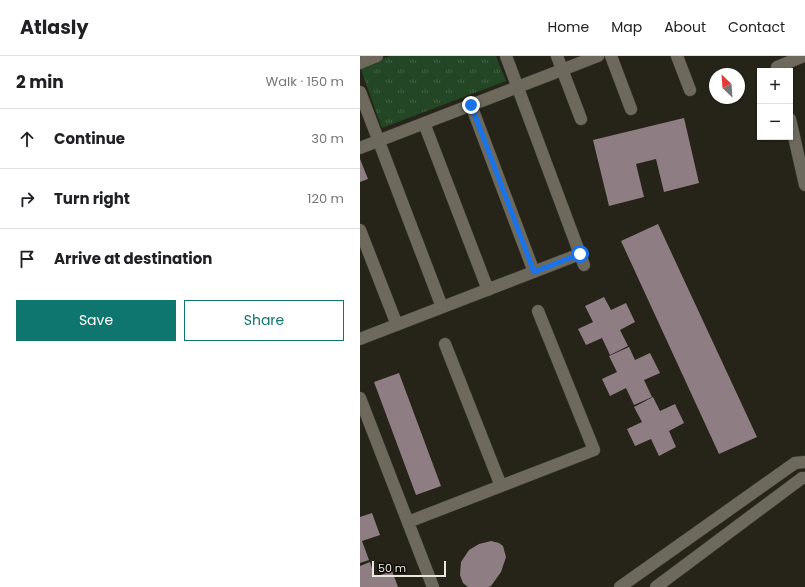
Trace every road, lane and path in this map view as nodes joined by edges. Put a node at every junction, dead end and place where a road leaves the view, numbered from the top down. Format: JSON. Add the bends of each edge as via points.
{"nodes":[{"id":1,"x":377,"y":56,"type":"edge"},
{"id":2,"x":506,"y":56,"type":"edge"},
{"id":3,"x":557,"y":56,"type":"edge"},
{"id":4,"x":598,"y":56,"type":"edge"},
{"id":5,"x":611,"y":56,"type":"edge"},
{"id":6,"x":677,"y":56,"type":"edge"},
{"id":7,"x":804,"y":56,"type":"edge"},
{"id":8,"x":360,"y":62,"type":"edge"},
{"id":9,"x":777,"y":65,"type":"edge"},
{"id":10,"x":562,"y":70,"type":"junction"},
{"id":11,"x":518,"y":87,"type":"junction"},
{"id":12,"x":690,"y":90,"type":"dead end"},
{"id":13,"x":360,"y":92,"type":"edge"},
{"id":14,"x":471,"y":105,"type":"junction"},
{"id":15,"x":631,"y":109,"type":"dead end"},
{"id":16,"x":581,"y":119,"type":"dead end"},
{"id":17,"x":424,"y":123,"type":"junction"},
{"id":18,"x":793,"y":132,"type":"edge"},
{"id":19,"x":379,"y":141,"type":"junction"},
{"id":20,"x":360,"y":148,"type":"edge"},
{"id":21,"x":805,"y":185,"type":"edge"},
{"id":22,"x":360,"y":230,"type":"edge"},
{"id":23,"x":534,"y":272,"type":"junction"},
{"id":24,"x":488,"y":290,"type":"junction"},
{"id":25,"x":442,"y":307,"type":"junction"},
{"id":26,"x":538,"y":311,"type":"dead end"},
{"id":27,"x":397,"y":324,"type":"junction"},
{"id":28,"x":360,"y":338,"type":"edge"},
{"id":29,"x":445,"y":344,"type":"dead end"},
{"id":30,"x":360,"y":398,"type":"edge"},
{"id":31,"x":805,"y":462,"type":"edge"},
{"id":32,"x":805,"y":478,"type":"edge"},
{"id":33,"x":501,"y":486,"type":"junction"},
{"id":34,"x":733,"y":507,"type":"junction"},
{"id":35,"x":408,"y":522,"type":"junction"},
{"id":36,"x":741,"y":522,"type":"junction"},
{"id":37,"x":433,"y":587,"type":"edge"},
{"id":38,"x":620,"y":587,"type":"edge"},
{"id":39,"x":656,"y":587,"type":"edge"}],
"edges":[{"from":1,"to":8,"type":"street"},
{"from":2,"to":11,"type":"street"},
{"from":3,"to":10,"type":"street"},
{"from":4,"to":10,"type":"street"},
{"from":5,"to":15,"type":"street"},
{"from":6,"to":12,"type":"street"},
{"from":7,"to":9,"type":"street"},
{"from":10,"to":11,"type":"street"},
{"from":10,"to":16,"type":"street"},
{"from":11,"to":14,"type":"street"},
{"from":11,"to":23,"type":"street","via":[[582,260]]},
{"from":13,"to":19,"type":"street"},
{"from":14,"to":17,"type":"street"},
{"from":14,"to":23,"type":"street"},
{"from":17,"to":19,"type":"street"},
{"from":17,"to":24,"type":"street"},
{"from":18,"to":21,"type":"street"},
{"from":19,"to":20,"type":"street"},
{"from":19,"to":25,"type":"street"},
{"from":22,"to":27,"type":"street"},
{"from":23,"to":24,"type":"street"},
{"from":24,"to":25,"type":"street"},
{"from":25,"to":27,"type":"street"},
{"from":26,"to":33,"type":"street","via":[[594,450]]},
{"from":27,"to":28,"type":"street"},
{"from":29,"to":33,"type":"street"},
{"from":30,"to":35,"type":"street"},
{"from":31,"to":34,"type":"street","via":[[795,463]]},
{"from":32,"to":36,"type":"street"},
{"from":33,"to":35,"type":"street"},
{"from":34,"to":36,"type":"street"},
{"from":34,"to":38,"type":"street"},
{"from":35,"to":37,"type":"street"},
{"from":36,"to":39,"type":"street"}]}
